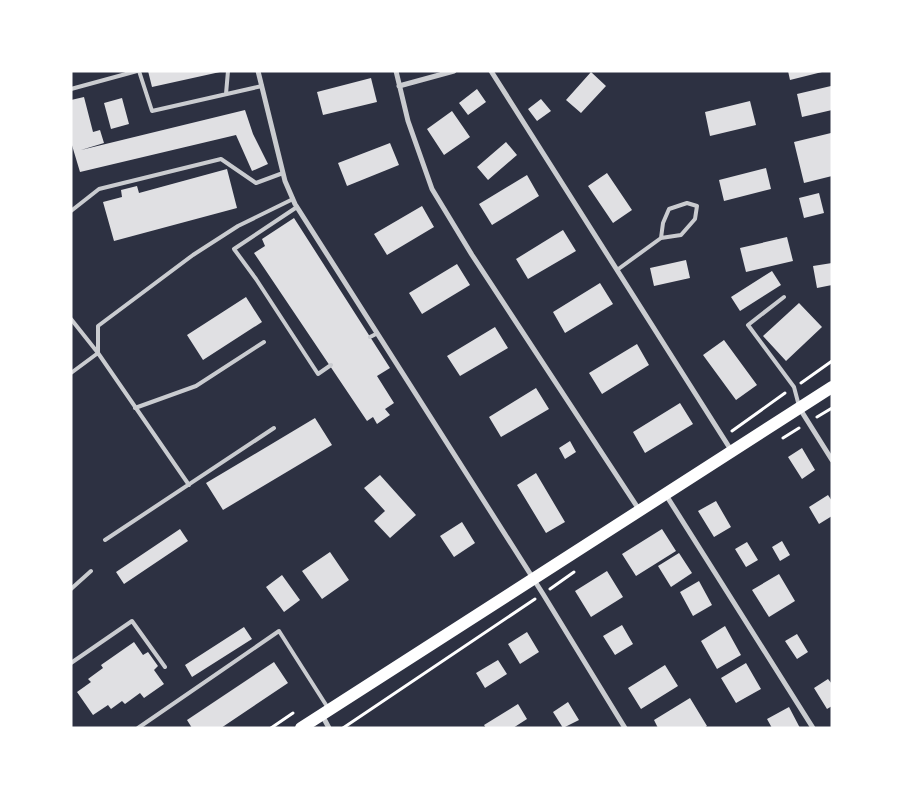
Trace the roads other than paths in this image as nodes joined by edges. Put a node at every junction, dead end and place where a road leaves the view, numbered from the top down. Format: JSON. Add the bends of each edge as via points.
{"nodes":[{"id":1,"x":138,"y":71,"type":"edge"},
{"id":2,"x":228,"y":71,"type":"edge"},
{"id":3,"x":258,"y":71,"type":"edge"},
{"id":4,"x":396,"y":71,"type":"edge"},
{"id":5,"x":454,"y":71,"type":"edge"},
{"id":6,"x":491,"y":71,"type":"edge"},
{"id":7,"x":125,"y":73,"type":"edge"},
{"id":8,"x":262,"y":86,"type":"junction"},
{"id":9,"x":399,"y":86,"type":"junction"},
{"id":10,"x":71,"y":90,"type":"edge"},
{"id":11,"x":226,"y":94,"type":"junction"},
{"id":12,"x":283,"y":173,"type":"junction"},
{"id":13,"x":293,"y":199,"type":"junction"},
{"id":14,"x":297,"y":207,"type":"junction"},
{"id":15,"x":71,"y":211,"type":"edge"},
{"id":16,"x":661,"y":238,"type":"junction"},
{"id":17,"x":617,"y":270,"type":"junction"},
{"id":18,"x":784,"y":297,"type":"dead end"},
{"id":19,"x":71,"y":319,"type":"edge"},
{"id":20,"x":376,"y":334,"type":"junction"},
{"id":21,"x":370,"y":337,"type":"dead end"},
{"id":22,"x":264,"y":342,"type":"dead end"},
{"id":23,"x":98,"y":353,"type":"junction"},
{"id":24,"x":330,"y":364,"type":"dead end"},
{"id":25,"x":71,"y":373,"type":"edge"},
{"id":26,"x":832,"y":387,"type":"edge"},
{"id":27,"x":135,"y":408,"type":"junction"},
{"id":28,"x":800,"y":408,"type":"junction"},
{"id":29,"x":274,"y":428,"type":"dead end"},
{"id":30,"x":732,"y":450,"type":"junction"},
{"id":31,"x":832,"y":460,"type":"edge"},
{"id":32,"x":188,"y":485,"type":"junction"},
{"id":33,"x":666,"y":494,"type":"junction"},
{"id":34,"x":640,"y":512,"type":"junction"},
{"id":35,"x":105,"y":540,"type":"dead end"},
{"id":36,"x":91,"y":571,"type":"dead end"},
{"id":37,"x":533,"y":579,"type":"junction"},
{"id":38,"x":71,"y":589,"type":"edge"},
{"id":39,"x":71,"y":663,"type":"edge"},
{"id":40,"x":165,"y":668,"type":"dead end"},
{"id":41,"x":325,"y":712,"type":"junction"},
{"id":42,"x":138,"y":728,"type":"edge"},
{"id":43,"x":301,"y":728,"type":"edge"},
{"id":44,"x":329,"y":728,"type":"edge"},
{"id":45,"x":625,"y":728,"type":"edge"},
{"id":46,"x":813,"y":728,"type":"edge"}],
"edges":[{"from":1,"to":7,"type":"lane"},
{"from":1,"to":11,"type":"lane","via":[[152,112]]},
{"from":2,"to":11,"type":"lane"},
{"from":3,"to":8,"type":"street"},
{"from":4,"to":9,"type":"street"},
{"from":5,"to":9,"type":"street"},
{"from":6,"to":17,"type":"street"},
{"from":7,"to":10,"type":"lane"},
{"from":8,"to":11,"type":"lane"},
{"from":8,"to":12,"type":"street"},
{"from":9,"to":34,"type":"street","via":[[432,188],[472,255]]},
{"from":12,"to":13,"type":"street"},
{"from":12,"to":15,"type":"lane","via":[[256,183],[221,159],[99,189]]},
{"from":13,"to":14,"type":"street"},
{"from":13,"to":23,"type":"lane","via":[[238,226],[193,254],[98,326]]},
{"from":14,"to":20,"type":"street"},
{"from":14,"to":24,"type":"lane","via":[[234,249],[318,374]]},
{"from":16,"to":16,"type":"lane","via":[[669,209],[687,203],[697,206],[694,219],[681,235]]},
{"from":16,"to":17,"type":"lane"},
{"from":17,"to":30,"type":"street"},
{"from":18,"to":28,"type":"lane","via":[[748,325],[794,387]]},
{"from":19,"to":23,"type":"lane"},
{"from":20,"to":21,"type":"lane"},
{"from":20,"to":37,"type":"street"},
{"from":22,"to":27,"type":"lane","via":[[196,386]]},
{"from":23,"to":25,"type":"lane"},
{"from":23,"to":27,"type":"lane"},
{"from":26,"to":28,"type":"main road"},
{"from":27,"to":32,"type":"lane"},
{"from":28,"to":30,"type":"main road"},
{"from":28,"to":31,"type":"street"},
{"from":29,"to":32,"type":"lane"},
{"from":30,"to":33,"type":"main road"},
{"from":32,"to":35,"type":"lane"},
{"from":33,"to":34,"type":"main road"},
{"from":33,"to":46,"type":"street"},
{"from":34,"to":37,"type":"main road"},
{"from":36,"to":38,"type":"lane"},
{"from":37,"to":41,"type":"main road"},
{"from":37,"to":45,"type":"street"},
{"from":39,"to":40,"type":"lane","via":[[132,621]]},
{"from":41,"to":42,"type":"lane","via":[[280,631]]},
{"from":41,"to":43,"type":"main road"},
{"from":41,"to":44,"type":"street"}]}
